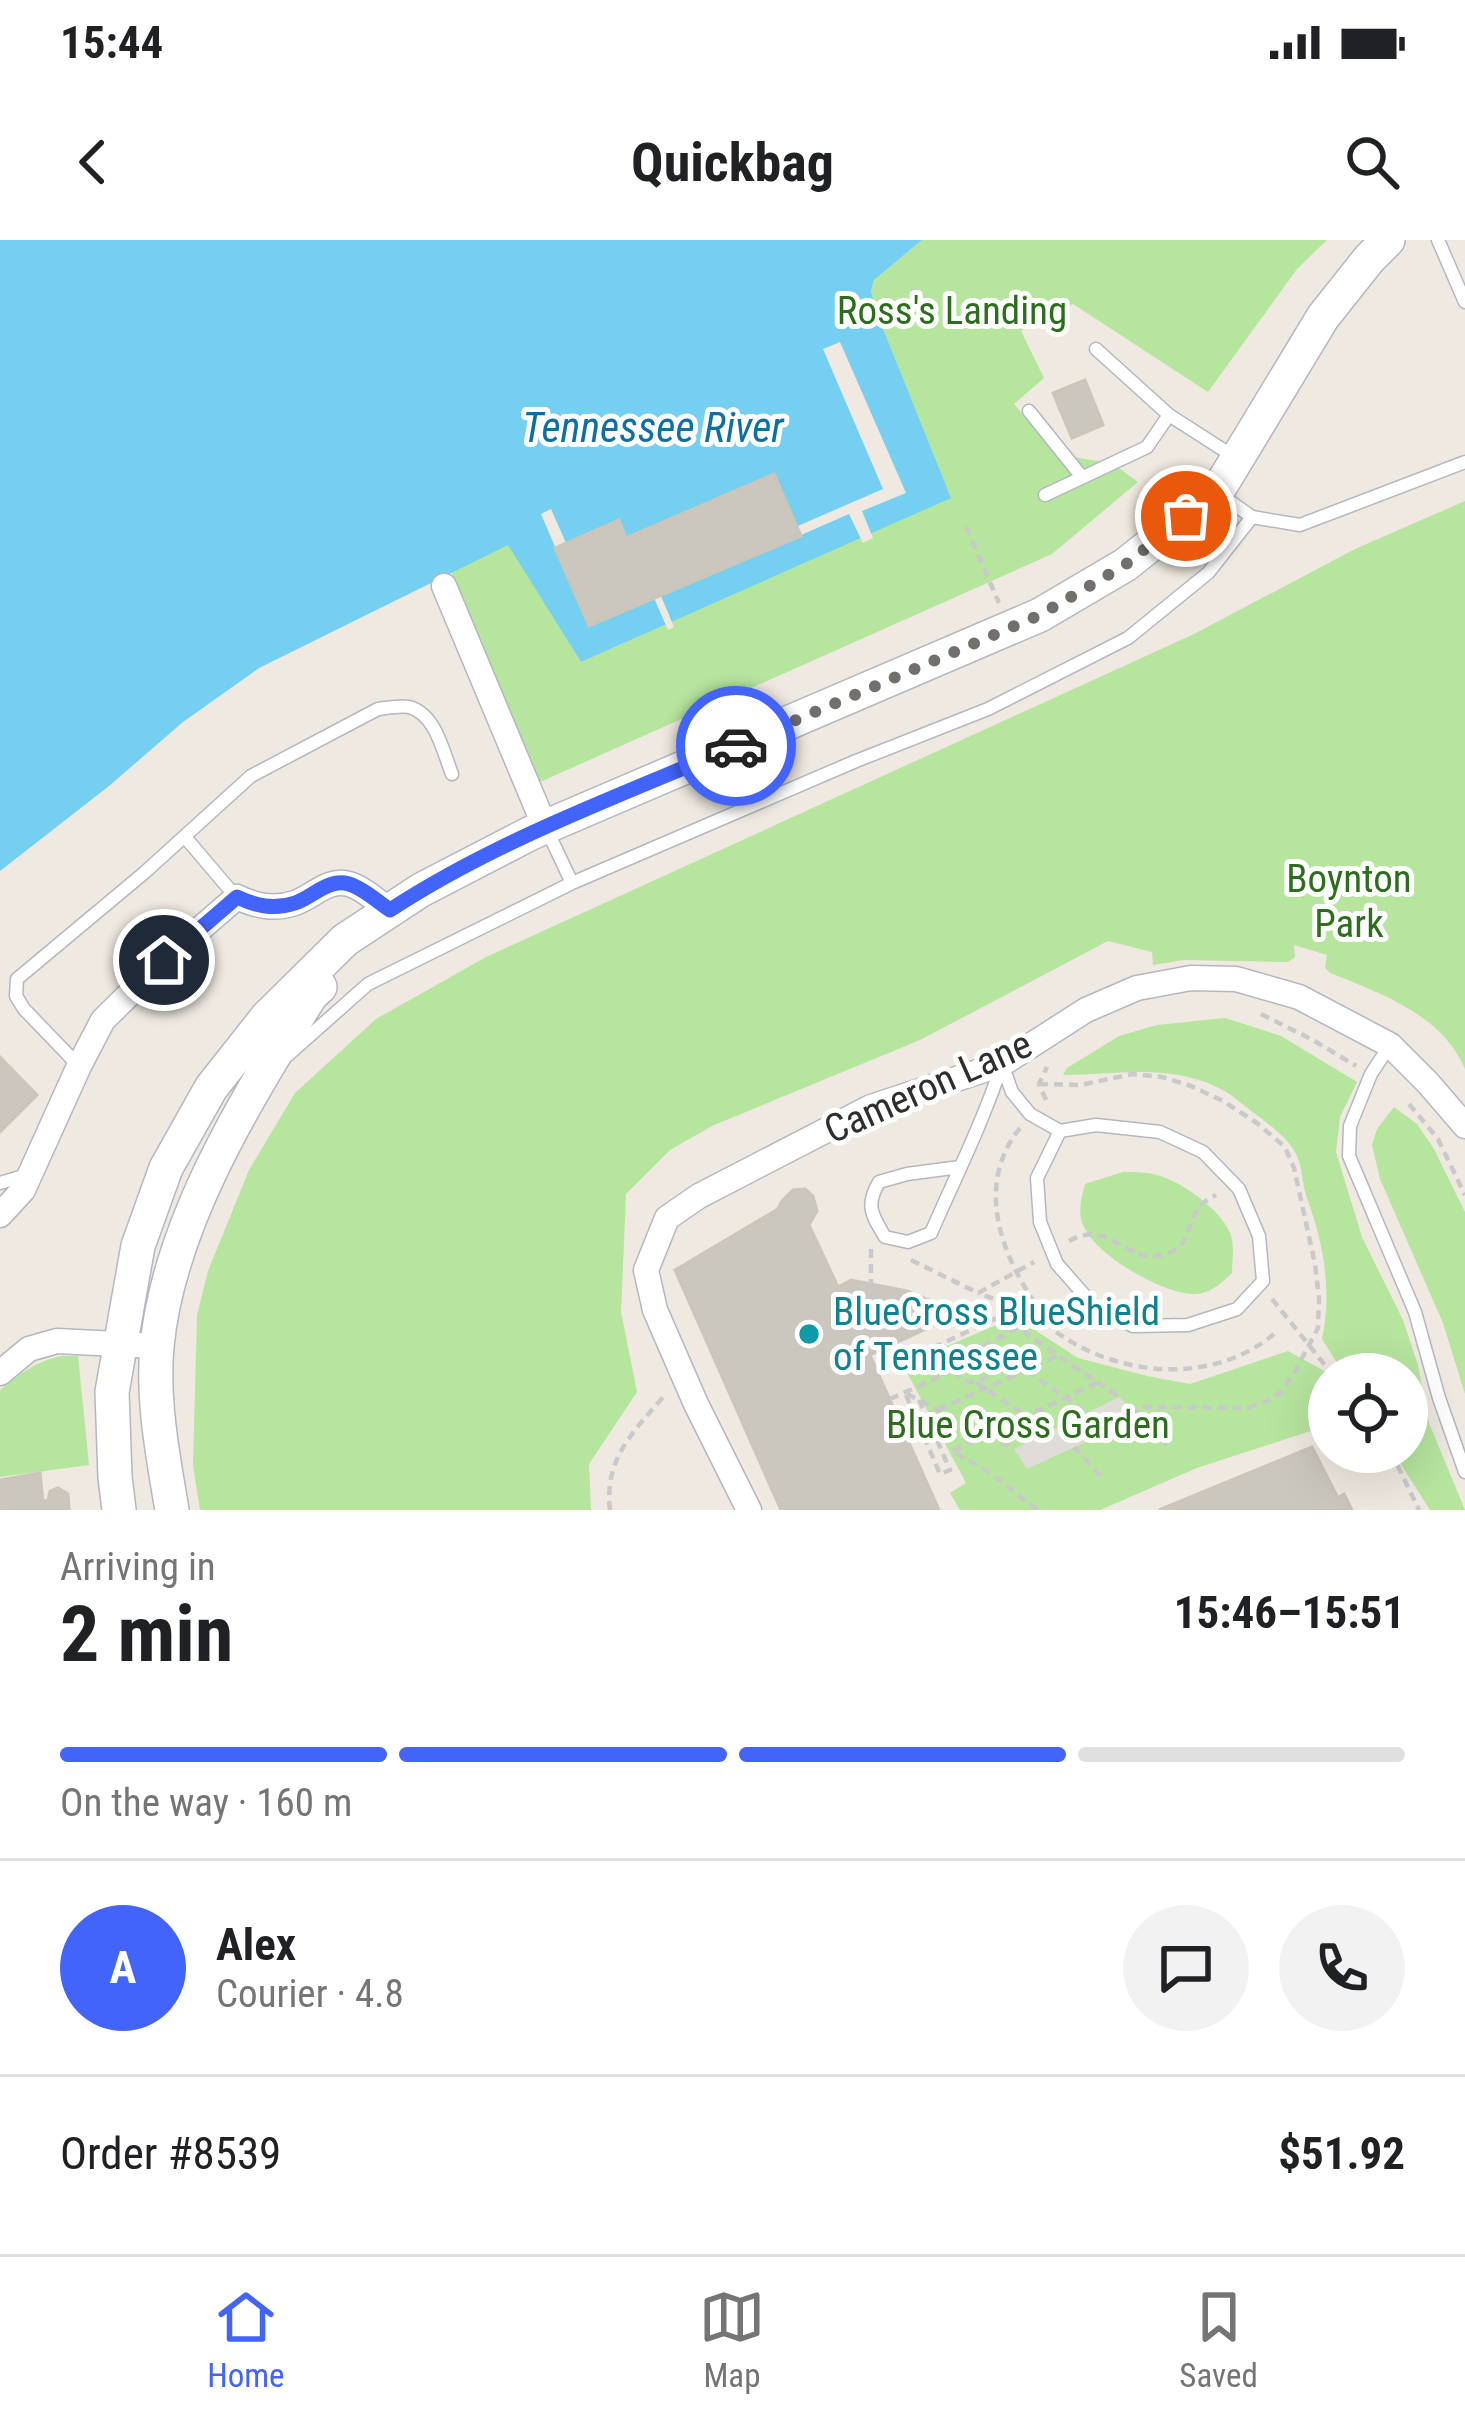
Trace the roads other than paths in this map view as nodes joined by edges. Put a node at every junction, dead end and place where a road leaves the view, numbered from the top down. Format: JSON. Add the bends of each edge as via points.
{"nodes":[{"id":1,"x":1388,"y":240,"type":"edge"},
{"id":2,"x":1438,"y":240,"type":"edge"},
{"id":3,"x":1465,"y":302,"type":"edge"},
{"id":4,"x":1096,"y":349,"type":"dead end"},
{"id":5,"x":1029,"y":411,"type":"dead end"},
{"id":6,"x":1169,"y":415,"type":"junction"},
{"id":7,"x":1238,"y":459,"type":"junction"},
{"id":8,"x":1465,"y":462,"type":"edge"},
{"id":9,"x":1082,"y":477,"type":"junction"},
{"id":10,"x":1217,"y":492,"type":"junction"},
{"id":11,"x":1045,"y":495,"type":"dead end"},
{"id":12,"x":1252,"y":517,"type":"junction"},
{"id":13,"x":445,"y":586,"type":"dead end"},
{"id":14,"x":452,"y":774,"type":"dead end"},
{"id":15,"x":545,"y":827,"type":"junction"},
{"id":16,"x":184,"y":836,"type":"junction"},
{"id":17,"x":572,"y":883,"type":"junction"},
{"id":18,"x":421,"y":890,"type":"junction"},
{"id":19,"x":237,"y":897,"type":"junction"},
{"id":20,"x":390,"y":910,"type":"junction"},
{"id":21,"x":1390,"y":1045,"type":"junction"},
{"id":22,"x":1002,"y":1064,"type":"junction"},
{"id":23,"x":79,"y":1066,"type":"junction"},
{"id":24,"x":256,"y":1084,"type":"junction"},
{"id":25,"x":1465,"y":1126,"type":"edge"},
{"id":26,"x":1060,"y":1131,"type":"junction"},
{"id":27,"x":960,"y":1167,"type":"junction"},
{"id":28,"x":32,"y":1174,"type":"junction"},
{"id":29,"x":0,"y":1183,"type":"edge"},
{"id":30,"x":0,"y":1215,"type":"edge"},
{"id":31,"x":120,"y":1344,"type":"junction"},
{"id":32,"x":157,"y":1346,"type":"junction"},
{"id":33,"x":0,"y":1373,"type":"edge"},
{"id":34,"x":1465,"y":1472,"type":"edge"},
{"id":35,"x":119,"y":1510,"type":"edge"},
{"id":36,"x":172,"y":1510,"type":"edge"},
{"id":37,"x":749,"y":1510,"type":"edge"}],
"edges":[{"from":1,"to":7,"type":"main road","via":[[1323,316]]},
{"from":2,"to":3,"type":"lane"},
{"from":4,"to":6,"type":"lane"},
{"from":5,"to":9,"type":"lane"},
{"from":6,"to":7,"type":"lane"},
{"from":6,"to":9,"type":"lane","via":[[1147,447]]},
{"from":7,"to":10,"type":"main road"},
{"from":8,"to":12,"type":"lane","via":[[1300,526]]},
{"from":9,"to":11,"type":"lane"},
{"from":10,"to":12,"type":"lane"},
{"from":10,"to":15,"type":"main road","via":[[1125,565],[1040,615]]},
{"from":12,"to":17,"type":"lane","via":[[1208,573],[1127,638],[988,709]]},
{"from":13,"to":15,"type":"street"},
{"from":14,"to":16,"type":"lane","via":[[431,722],[412,707],[378,710],[251,776]]},
{"from":15,"to":17,"type":"lane"},
{"from":15,"to":18,"type":"main road"},
{"from":16,"to":19,"type":"lane"},
{"from":16,"to":23,"type":"lane","via":[[17,979],[24,1009]]},
{"from":17,"to":24,"type":"lane","via":[[368,984]]},
{"from":18,"to":20,"type":"main road"},
{"from":18,"to":24,"type":"main road","via":[[311,995]]},
{"from":19,"to":20,"type":"street","via":[[277,907],[339,882]]},
{"from":19,"to":23,"type":"street","via":[[103,1020]]},
{"from":20,"to":31,"type":"main road","via":[[345,940],[267,1017],[212,1088],[166,1168],[139,1246]]},
{"from":21,"to":22,"type":"street","name":"Cameron Lane","via":[[1299,997],[1237,979],[1191,978],[1137,988],[1086,1010]]},
{"from":21,"to":25,"type":"street","name":"Cameron Lane"},
{"from":21,"to":34,"type":"lane","via":[[1350,1126],[1349,1156],[1415,1312]]},
{"from":22,"to":26,"type":"lane","via":[[1030,1114]]},
{"from":22,"to":27,"type":"lane"},
{"from":22,"to":37,"type":"street","name":"Cameron Lane","via":[[871,1107],[667,1218],[646,1270],[655,1310]]},
{"from":23,"to":28,"type":"street"},
{"from":24,"to":32,"type":"main road","via":[[176,1255]]},
{"from":26,"to":26,"type":"lane","via":[[1037,1178],[1040,1222],[1057,1264],[1094,1306],[1133,1327],[1188,1325],[1237,1309],[1262,1281],[1259,1236],[1239,1189],[1203,1152],[1160,1132],[1096,1125]]},
{"from":27,"to":27,"type":"lane","via":[[931,1233],[908,1242],[885,1237],[872,1214],[879,1182]]},
{"from":28,"to":29,"type":"lane"},
{"from":28,"to":30,"type":"street"},
{"from":31,"to":32,"type":"street"},
{"from":31,"to":33,"type":"street","via":[[57,1341],[29,1349]]},
{"from":31,"to":35,"type":"main road","via":[[112,1392]]},
{"from":32,"to":36,"type":"main road"}]}
